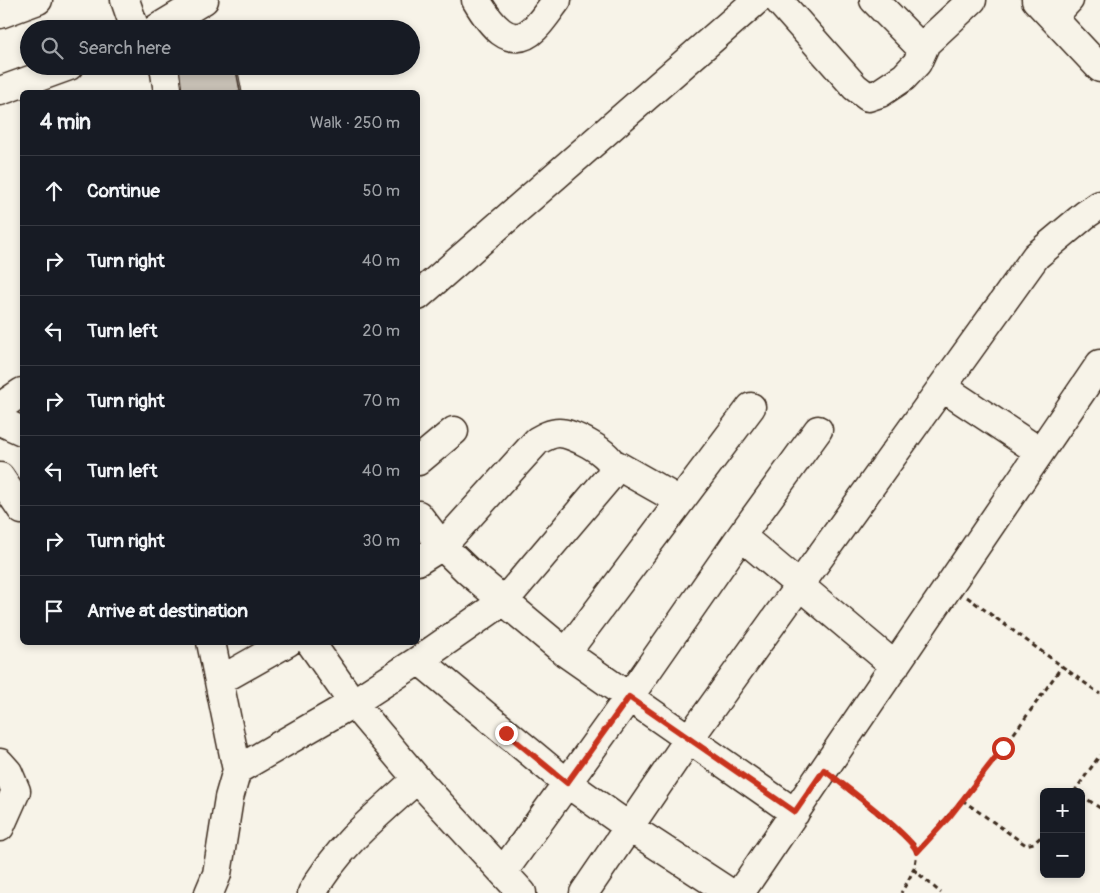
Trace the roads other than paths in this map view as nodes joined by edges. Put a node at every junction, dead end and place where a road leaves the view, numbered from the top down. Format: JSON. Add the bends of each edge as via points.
{"nodes":[{"id":1,"x":38,"y":0,"type":"edge"},
{"id":2,"x":125,"y":0,"type":"edge"},
{"id":3,"x":204,"y":0,"type":"edge"},
{"id":4,"x":476,"y":0,"type":"edge"},
{"id":5,"x":557,"y":0,"type":"edge"},
{"id":6,"x":757,"y":0,"type":"edge"},
{"id":7,"x":778,"y":0,"type":"edge"},
{"id":8,"x":874,"y":0,"type":"edge"},
{"id":9,"x":972,"y":0,"type":"edge"},
{"id":10,"x":1053,"y":6,"type":"edge"},
{"id":11,"x":0,"y":14,"type":"edge"},
{"id":12,"x":144,"y":20,"type":"edge"},
{"id":13,"x":167,"y":20,"type":"edge"},
{"id":14,"x":922,"y":49,"type":"junction"},
{"id":15,"x":1100,"y":68,"type":"edge"},
{"id":16,"x":44,"y":75,"type":"edge"},
{"id":17,"x":165,"y":75,"type":"edge"},
{"id":18,"x":168,"y":90,"type":"edge"},
{"id":19,"x":0,"y":91,"type":"edge"},
{"id":20,"x":1100,"y":205,"type":"edge"},
{"id":21,"x":420,"y":294,"type":"edge"},
{"id":22,"x":1100,"y":364,"type":"edge"},
{"id":23,"x":942,"y":387,"type":"junction"},
{"id":24,"x":20,"y":393,"type":"edge"},
{"id":25,"x":0,"y":407,"type":"edge"},
{"id":26,"x":751,"y":407,"type":"dead end"},
{"id":27,"x":0,"y":421,"type":"edge"},
{"id":28,"x":20,"y":430,"type":"edge"},
{"id":29,"x":818,"y":430,"type":"dead end"},
{"id":30,"x":454,"y":431,"type":"dead end"},
{"id":31,"x":1040,"y":452,"type":"junction"},
{"id":32,"x":420,"y":460,"type":"edge"},
{"id":33,"x":612,"y":462,"type":"junction"},
{"id":34,"x":0,"y":477,"type":"edge"},
{"id":35,"x":680,"y":501,"type":"junction"},
{"id":36,"x":20,"y":507,"type":"edge"},
{"id":37,"x":420,"y":518,"type":"edge"},
{"id":38,"x":741,"y":536,"type":"junction"},
{"id":39,"x":442,"y":546,"type":"junction"},
{"id":40,"x":420,"y":560,"type":"edge"},
{"id":41,"x":798,"y":585,"type":"junction"},
{"id":42,"x":505,"y":600,"type":"junction"},
{"id":43,"x":212,"y":645,"type":"edge"},
{"id":44,"x":283,"y":645,"type":"edge"},
{"id":45,"x":312,"y":645,"type":"edge"},
{"id":46,"x":566,"y":652,"type":"junction"},
{"id":47,"x":419,"y":660,"type":"junction"},
{"id":48,"x":895,"y":666,"type":"junction"},
{"id":49,"x":219,"y":681,"type":"junction"},
{"id":50,"x":629,"y":697,"type":"junction"},
{"id":51,"x":353,"y":702,"type":"junction"},
{"id":52,"x":689,"y":738,"type":"junction"},
{"id":53,"x":0,"y":763,"type":"edge"},
{"id":54,"x":237,"y":770,"type":"junction"},
{"id":55,"x":417,"y":780,"type":"junction"},
{"id":56,"x":567,"y":783,"type":"junction"},
{"id":57,"x":795,"y":812,"type":"junction"},
{"id":58,"x":0,"y":827,"type":"edge"},
{"id":59,"x":629,"y":827,"type":"junction"},
{"id":60,"x":503,"y":872,"type":"junction"},
{"id":61,"x":209,"y":893,"type":"edge"},
{"id":62,"x":312,"y":893,"type":"edge"},
{"id":63,"x":522,"y":893,"type":"edge"},
{"id":64,"x":584,"y":893,"type":"edge"},
{"id":65,"x":730,"y":893,"type":"edge"},
{"id":66,"x":740,"y":893,"type":"edge"}],
"edges":[{"from":1,"to":11,"type":"street"},
{"from":2,"to":12,"type":"street"},
{"from":3,"to":13,"type":"street"},
{"from":4,"to":5,"type":"street","via":[[503,34],[521,38],[537,27]]},
{"from":6,"to":21,"type":"street"},
{"from":7,"to":14,"type":"street","via":[[855,87],[868,97],[904,77],[917,63]]},
{"from":8,"to":14,"type":"street"},
{"from":9,"to":14,"type":"street"},
{"from":10,"to":15,"type":"street"},
{"from":16,"to":19,"type":"street"},
{"from":17,"to":18,"type":"street"},
{"from":20,"to":23,"type":"street","via":[[1036,256]]},
{"from":22,"to":31,"type":"street"},
{"from":23,"to":31,"type":"street"},
{"from":23,"to":41,"type":"street"},
{"from":24,"to":25,"type":"street"},
{"from":26,"to":35,"type":"street"},
{"from":27,"to":28,"type":"street"},
{"from":29,"to":38,"type":"street"},
{"from":30,"to":32,"type":"street"},
{"from":31,"to":48,"type":"street"},
{"from":33,"to":35,"type":"street"},
{"from":33,"to":39,"type":"street","via":[[570,435],[550,434],[537,441]]},
{"from":33,"to":42,"type":"street","via":[[610,476]]},
{"from":34,"to":36,"type":"street"},
{"from":35,"to":46,"type":"street"},
{"from":37,"to":39,"type":"street"},
{"from":38,"to":41,"type":"street"},
{"from":38,"to":50,"type":"street"},
{"from":39,"to":40,"type":"street"},
{"from":39,"to":42,"type":"street"},
{"from":41,"to":48,"type":"street"},
{"from":41,"to":52,"type":"street"},
{"from":42,"to":46,"type":"street"},
{"from":42,"to":47,"type":"street"},
{"from":43,"to":49,"type":"street"},
{"from":44,"to":49,"type":"street"},
{"from":45,"to":51,"type":"street"},
{"from":46,"to":50,"type":"street"},
{"from":47,"to":51,"type":"street"},
{"from":47,"to":56,"type":"street"},
{"from":48,"to":57,"type":"street"},
{"from":49,"to":54,"type":"street"},
{"from":50,"to":52,"type":"street"},
{"from":50,"to":56,"type":"street"},
{"from":51,"to":54,"type":"street"},
{"from":51,"to":55,"type":"street"},
{"from":52,"to":57,"type":"street"},
{"from":52,"to":59,"type":"street"},
{"from":53,"to":58,"type":"street","via":[[16,791]]},
{"from":54,"to":61,"type":"street","via":[[228,798],[216,874]]},
{"from":55,"to":60,"type":"street"},
{"from":55,"to":62,"type":"street","via":[[349,841],[320,877]]},
{"from":56,"to":59,"type":"street"},
{"from":56,"to":60,"type":"street"},
{"from":57,"to":66,"type":"street"},
{"from":59,"to":64,"type":"street"},
{"from":59,"to":65,"type":"street"},
{"from":60,"to":63,"type":"street"}]}
